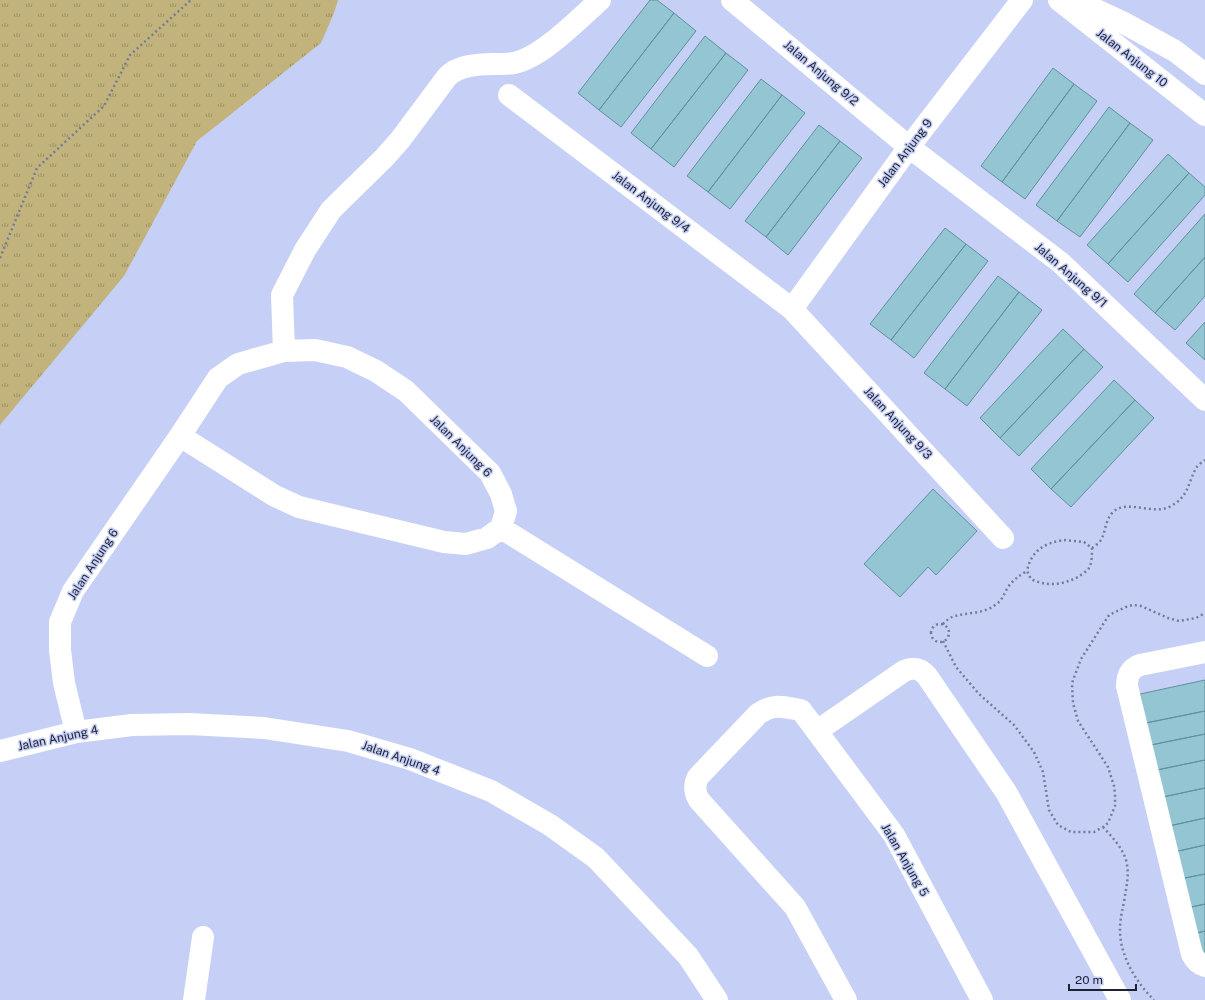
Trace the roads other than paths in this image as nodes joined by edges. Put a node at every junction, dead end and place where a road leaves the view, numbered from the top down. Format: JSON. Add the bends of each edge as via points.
{"nodes":[{"id":1,"x":600,"y":0,"type":"edge"},
{"id":2,"x":732,"y":0,"type":"edge"},
{"id":3,"x":1022,"y":0,"type":"edge"},
{"id":4,"x":1059,"y":0,"type":"edge"},
{"id":5,"x":1075,"y":0,"type":"edge"},
{"id":6,"x":1205,"y":74,"type":"edge"},
{"id":7,"x":509,"y":95,"type":"dead end"},
{"id":8,"x":1205,"y":115,"type":"edge"},
{"id":9,"x":909,"y":147,"type":"junction"},
{"id":10,"x":792,"y":309,"type":"junction"},
{"id":11,"x":284,"y":351,"type":"junction"},
{"id":12,"x":1205,"y":400,"type":"edge"},
{"id":13,"x":180,"y":436,"type":"junction"},
{"id":14,"x":501,"y":528,"type":"junction"},
{"id":15,"x":1003,"y":538,"type":"dead end"},
{"id":16,"x":1205,"y":652,"type":"edge"},
{"id":17,"x":707,"y":656,"type":"dead end"},
{"id":18,"x":817,"y":731,"type":"junction"},
{"id":19,"x":76,"y":732,"type":"junction"},
{"id":20,"x":0,"y":751,"type":"edge"},
{"id":21,"x":203,"y":936,"type":"dead end"},
{"id":22,"x":1205,"y":966,"type":"edge"},
{"id":23,"x":194,"y":1000,"type":"edge"},
{"id":24,"x":717,"y":1000,"type":"edge"},
{"id":25,"x":846,"y":1000,"type":"edge"},
{"id":26,"x":982,"y":1000,"type":"edge"},
{"id":27,"x":1120,"y":1000,"type":"edge"}],
"edges":[{"from":1,"to":11,"type":"street","via":[[534,56],[515,63],[458,69],[447,77],[400,140],[331,210],[305,250],[282,295]]},
{"from":2,"to":9,"type":"street","name":"Jalan Anjung 9/2"},
{"from":3,"to":9,"type":"street","name":"Jalan Anjung 9"},
{"from":4,"to":8,"type":"street","name":"Jalan Anjung 10"},
{"from":5,"to":6,"type":"street","name":"Jalan Anjung 10","via":[[1124,22],[1175,51]]},
{"from":7,"to":10,"type":"street","name":"Jalan Anjung 9/4"},
{"from":9,"to":10,"type":"street","name":"Jalan Anjung 9"},
{"from":9,"to":12,"type":"street","name":"Jalan Anjung 9/1","via":[[1061,263]]},
{"from":10,"to":15,"type":"street","name":"Jalan Anjung 9/3"},
{"from":11,"to":13,"type":"street","name":"Jalan Anjung 6","via":[[238,364],[218,378]]},
{"from":11,"to":14,"type":"street","name":"Jalan Anjung 6","via":[[315,350],[348,357],[376,371],[406,392],[490,473],[506,511]]},
{"from":13,"to":14,"type":"street","via":[[275,496],[299,507],[444,542],[466,544],[487,538]]},
{"from":13,"to":19,"type":"street","name":"Jalan Anjung 6","via":[[73,591],[60,622],[64,683]]},
{"from":14,"to":17,"type":"street"},
{"from":16,"to":22,"type":"street","via":[[1140,665],[1129,672],[1127,679],[1192,954],[1199,964]]},
{"from":18,"to":25,"type":"street","name":"Jalan Anjung 5","via":[[801,710],[768,707],[758,714],[698,777],[695,794],[795,907]]},
{"from":18,"to":26,"type":"street","name":"Jalan Anjung 5","via":[[894,835]]},
{"from":18,"to":27,"type":"street","via":[[904,671],[922,671],[1006,792]]},
{"from":19,"to":20,"type":"street","name":"Jalan Anjung 4"},
{"from":19,"to":24,"type":"street","name":"Jalan Anjung 4","via":[[132,725],[189,724],[264,728],[348,741],[410,759],[491,791],[550,825],[596,858],[688,956]]},
{"from":21,"to":23,"type":"street"}]}
